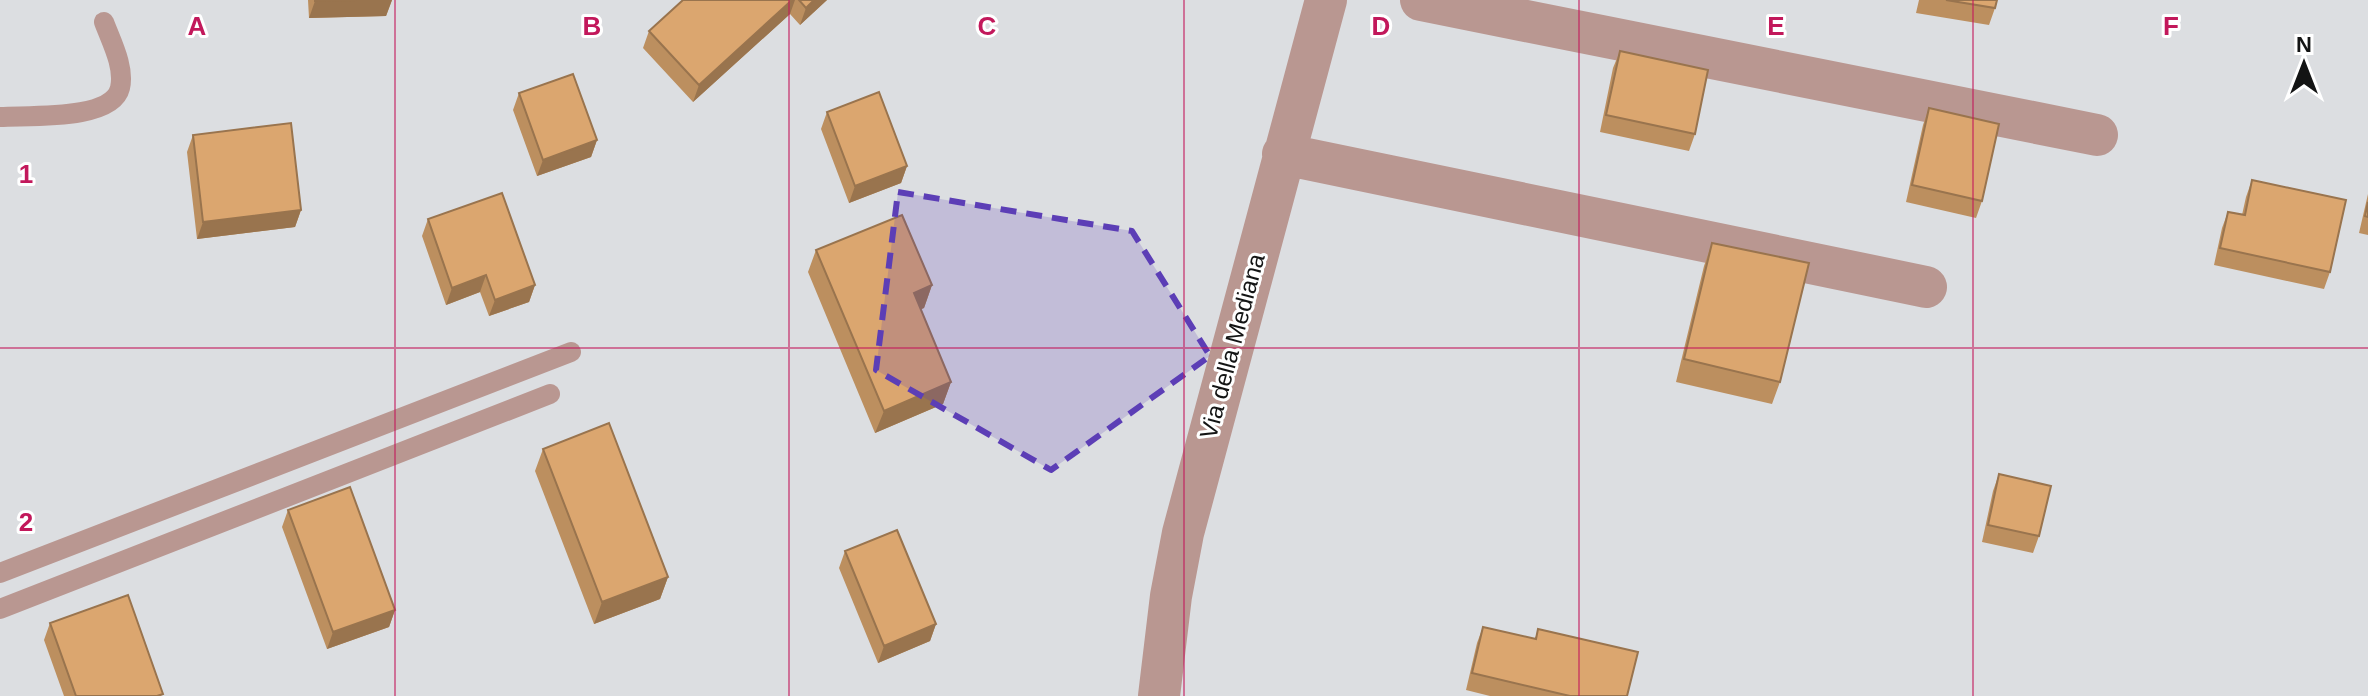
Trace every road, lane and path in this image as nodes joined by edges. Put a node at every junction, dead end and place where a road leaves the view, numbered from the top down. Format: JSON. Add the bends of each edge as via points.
{"nodes":[{"id":1,"x":1326,"y":0,"type":"edge"},
{"id":2,"x":1421,"y":0,"type":"edge"},
{"id":3,"x":104,"y":22,"type":"dead end"},
{"id":4,"x":0,"y":117,"type":"edge"},
{"id":5,"x":2097,"y":135,"type":"dead end"},
{"id":6,"x":1283,"y":154,"type":"junction"},
{"id":7,"x":1926,"y":287,"type":"dead end"},
{"id":8,"x":571,"y":352,"type":"dead end"},
{"id":9,"x":550,"y":394,"type":"dead end"},
{"id":10,"x":0,"y":573,"type":"edge"},
{"id":11,"x":0,"y":609,"type":"edge"},
{"id":12,"x":1159,"y":696,"type":"edge"}],
"edges":[{"from":1,"to":6,"type":"street","name":"Via della Mediana"},
{"from":2,"to":5,"type":"street"},
{"from":3,"to":4,"type":"lane","via":[[120,72],[115,99],[94,110]]},
{"from":6,"to":7,"type":"street"},
{"from":6,"to":12,"type":"street","name":"Via della Mediana","via":[[1183,533]]},
{"from":8,"to":10,"type":"lane"},
{"from":9,"to":11,"type":"lane"}]}
